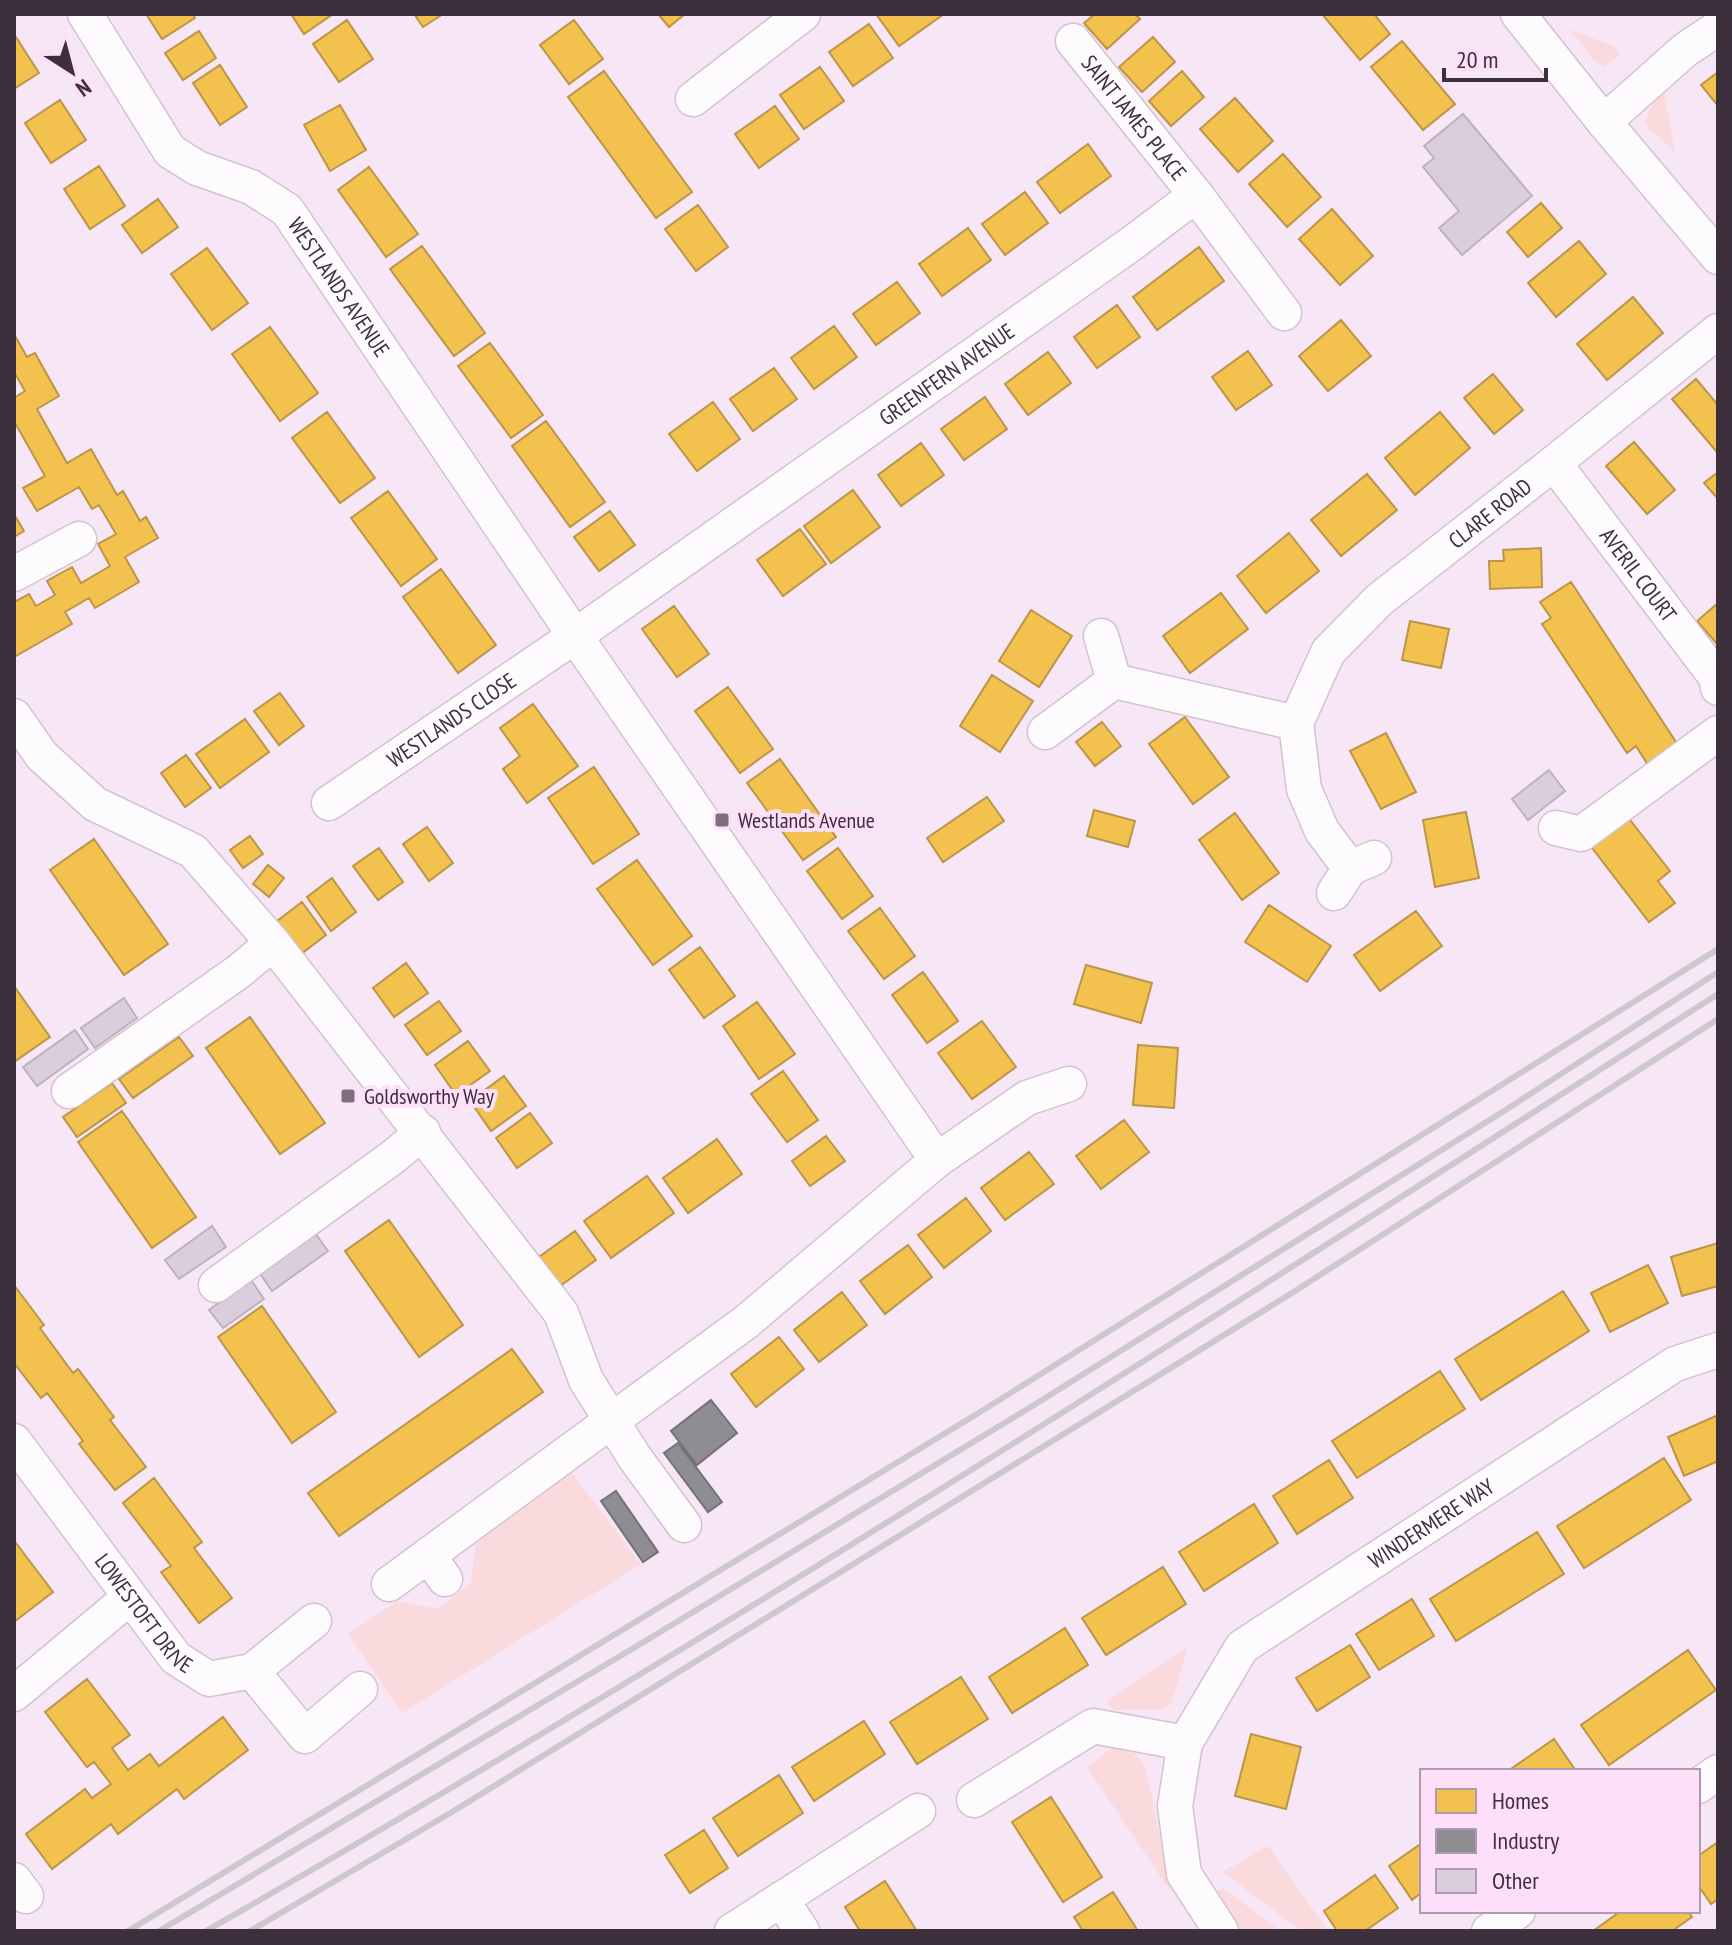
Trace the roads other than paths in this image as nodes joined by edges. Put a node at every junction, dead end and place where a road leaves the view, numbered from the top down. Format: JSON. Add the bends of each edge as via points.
{"nodes":[{"id":1,"x":85,"y":14,"type":"edge"},
{"id":2,"x":803,"y":14,"type":"edge"},
{"id":3,"x":1518,"y":14,"type":"edge"},
{"id":4,"x":1718,"y":28,"type":"edge"},
{"id":5,"x":1073,"y":41,"type":"dead end"},
{"id":6,"x":693,"y":99,"type":"dead end"},
{"id":7,"x":1604,"y":122,"type":"junction"},
{"id":8,"x":1196,"y":195,"type":"junction"},
{"id":9,"x":1718,"y":257,"type":"edge"},
{"id":10,"x":1284,"y":313,"type":"dead end"},
{"id":11,"x":1718,"y":331,"type":"edge"},
{"id":12,"x":1554,"y":463,"type":"junction"},
{"id":13,"x":79,"y":539,"type":"dead end"},
{"id":14,"x":14,"y":574,"type":"edge"},
{"id":15,"x":575,"y":636,"type":"junction"},
{"id":16,"x":1101,"y":636,"type":"dead end"},
{"id":17,"x":1114,"y":681,"type":"junction"},
{"id":18,"x":1718,"y":688,"type":"edge"},
{"id":19,"x":14,"y":716,"type":"edge"},
{"id":20,"x":1296,"y":723,"type":"junction"},
{"id":21,"x":1045,"y":732,"type":"dead end"},
{"id":22,"x":1718,"y":733,"type":"edge"},
{"id":23,"x":329,"y":803,"type":"dead end"},
{"id":24,"x":1556,"y":828,"type":"dead end"},
{"id":25,"x":1353,"y":873,"type":"dead end"},
{"id":26,"x":273,"y":943,"type":"junction"},
{"id":27,"x":1069,"y":1084,"type":"dead end"},
{"id":28,"x":69,"y":1091,"type":"dead end"},
{"id":29,"x":423,"y":1132,"type":"junction"},
{"id":30,"x":937,"y":1160,"type":"junction"},
{"id":31,"x":216,"y":1285,"type":"dead end"},
{"id":32,"x":1718,"y":1350,"type":"edge"},
{"id":33,"x":610,"y":1419,"type":"junction"},
{"id":34,"x":17,"y":1450,"type":"edge"},
{"id":35,"x":684,"y":1525,"type":"dead end"},
{"id":36,"x":389,"y":1584,"type":"dead end"},
{"id":37,"x":129,"y":1598,"type":"junction"},
{"id":38,"x":314,"y":1621,"type":"dead end"},
{"id":39,"x":252,"y":1671,"type":"junction"},
{"id":40,"x":360,"y":1689,"type":"dead end"},
{"id":41,"x":14,"y":1694,"type":"edge"},
{"id":42,"x":1185,"y":1743,"type":"junction"},
{"id":43,"x":1718,"y":1772,"type":"edge"},
{"id":44,"x":1700,"y":1785,"type":"edge"},
{"id":45,"x":974,"y":1800,"type":"dead end"},
{"id":46,"x":918,"y":1811,"type":"dead end"},
{"id":47,"x":781,"y":1899,"type":"junction"},
{"id":48,"x":1515,"y":1913,"type":"edge"},
{"id":49,"x":732,"y":1931,"type":"edge"},
{"id":50,"x":802,"y":1931,"type":"edge"},
{"id":51,"x":1221,"y":1931,"type":"edge"},
{"id":52,"x":1489,"y":1931,"type":"edge"}],
"edges":[{"from":1,"to":15,"type":"street","name":"WESTLANDS AVENUE","via":[[170,151],[197,168],[251,187],[287,210]]},
{"from":2,"to":6,"type":"street"},
{"from":3,"to":7,"type":"street"},
{"from":4,"to":7,"type":"street","via":[[1685,50]]},
{"from":5,"to":8,"type":"street","name":"SAINT JAMES PLACE"},
{"from":7,"to":9,"type":"street"},
{"from":8,"to":10,"type":"street"},
{"from":8,"to":15,"type":"street","name":"GREENFERN AVENUE"},
{"from":11,"to":12,"type":"street","name":"CLARE ROAD"},
{"from":12,"to":18,"type":"street","name":"AVERIL COURT","via":[[1716,677]]},
{"from":12,"to":20,"type":"street","name":"CLARE ROAD","via":[[1379,600],[1328,652]]},
{"from":13,"to":14,"type":"street"},
{"from":15,"to":23,"type":"street","name":"WESTLANDS CLOSE"},
{"from":15,"to":30,"type":"street","name":"WESTLANDS AVENUE"},
{"from":16,"to":17,"type":"street"},
{"from":17,"to":20,"type":"street"},
{"from":17,"to":21,"type":"street"},
{"from":19,"to":26,"type":"street","via":[[42,756],[95,804],[193,851]]},
{"from":20,"to":25,"type":"street","via":[[1304,789],[1322,831]]},
{"from":22,"to":24,"type":"street","via":[[1581,834]]},
{"from":26,"to":28,"type":"street"},
{"from":26,"to":29,"type":"street"},
{"from":27,"to":30,"type":"street","via":[[1027,1098]]},
{"from":29,"to":31,"type":"street"},
{"from":29,"to":33,"type":"street","via":[[561,1313],[586,1380]]},
{"from":30,"to":33,"type":"street","via":[[746,1322]]},
{"from":32,"to":42,"type":"street","name":"WINDERMERE WAY","via":[[1675,1364],[1242,1647]]},
{"from":33,"to":35,"type":"street"},
{"from":33,"to":36,"type":"street","via":[[436,1567]]},
{"from":34,"to":37,"type":"street","name":"LOWESTOFT DRIVE"},
{"from":37,"to":39,"type":"street","name":"LOWESTOFT DRIVE","via":[[176,1658],[209,1679]]},
{"from":37,"to":41,"type":"street"},
{"from":38,"to":39,"type":"street","name":"LOWESTOFT DRIVE"},
{"from":39,"to":40,"type":"street","via":[[305,1736]]},
{"from":42,"to":45,"type":"street","via":[[1093,1726]]},
{"from":42,"to":51,"type":"street","name":"WINDERMERE WAY","via":[[1175,1806],[1184,1874]]},
{"from":43,"to":44,"type":"street"},
{"from":46,"to":47,"type":"street"},
{"from":47,"to":49,"type":"street"},
{"from":47,"to":50,"type":"street"},
{"from":48,"to":52,"type":"street"}]}
